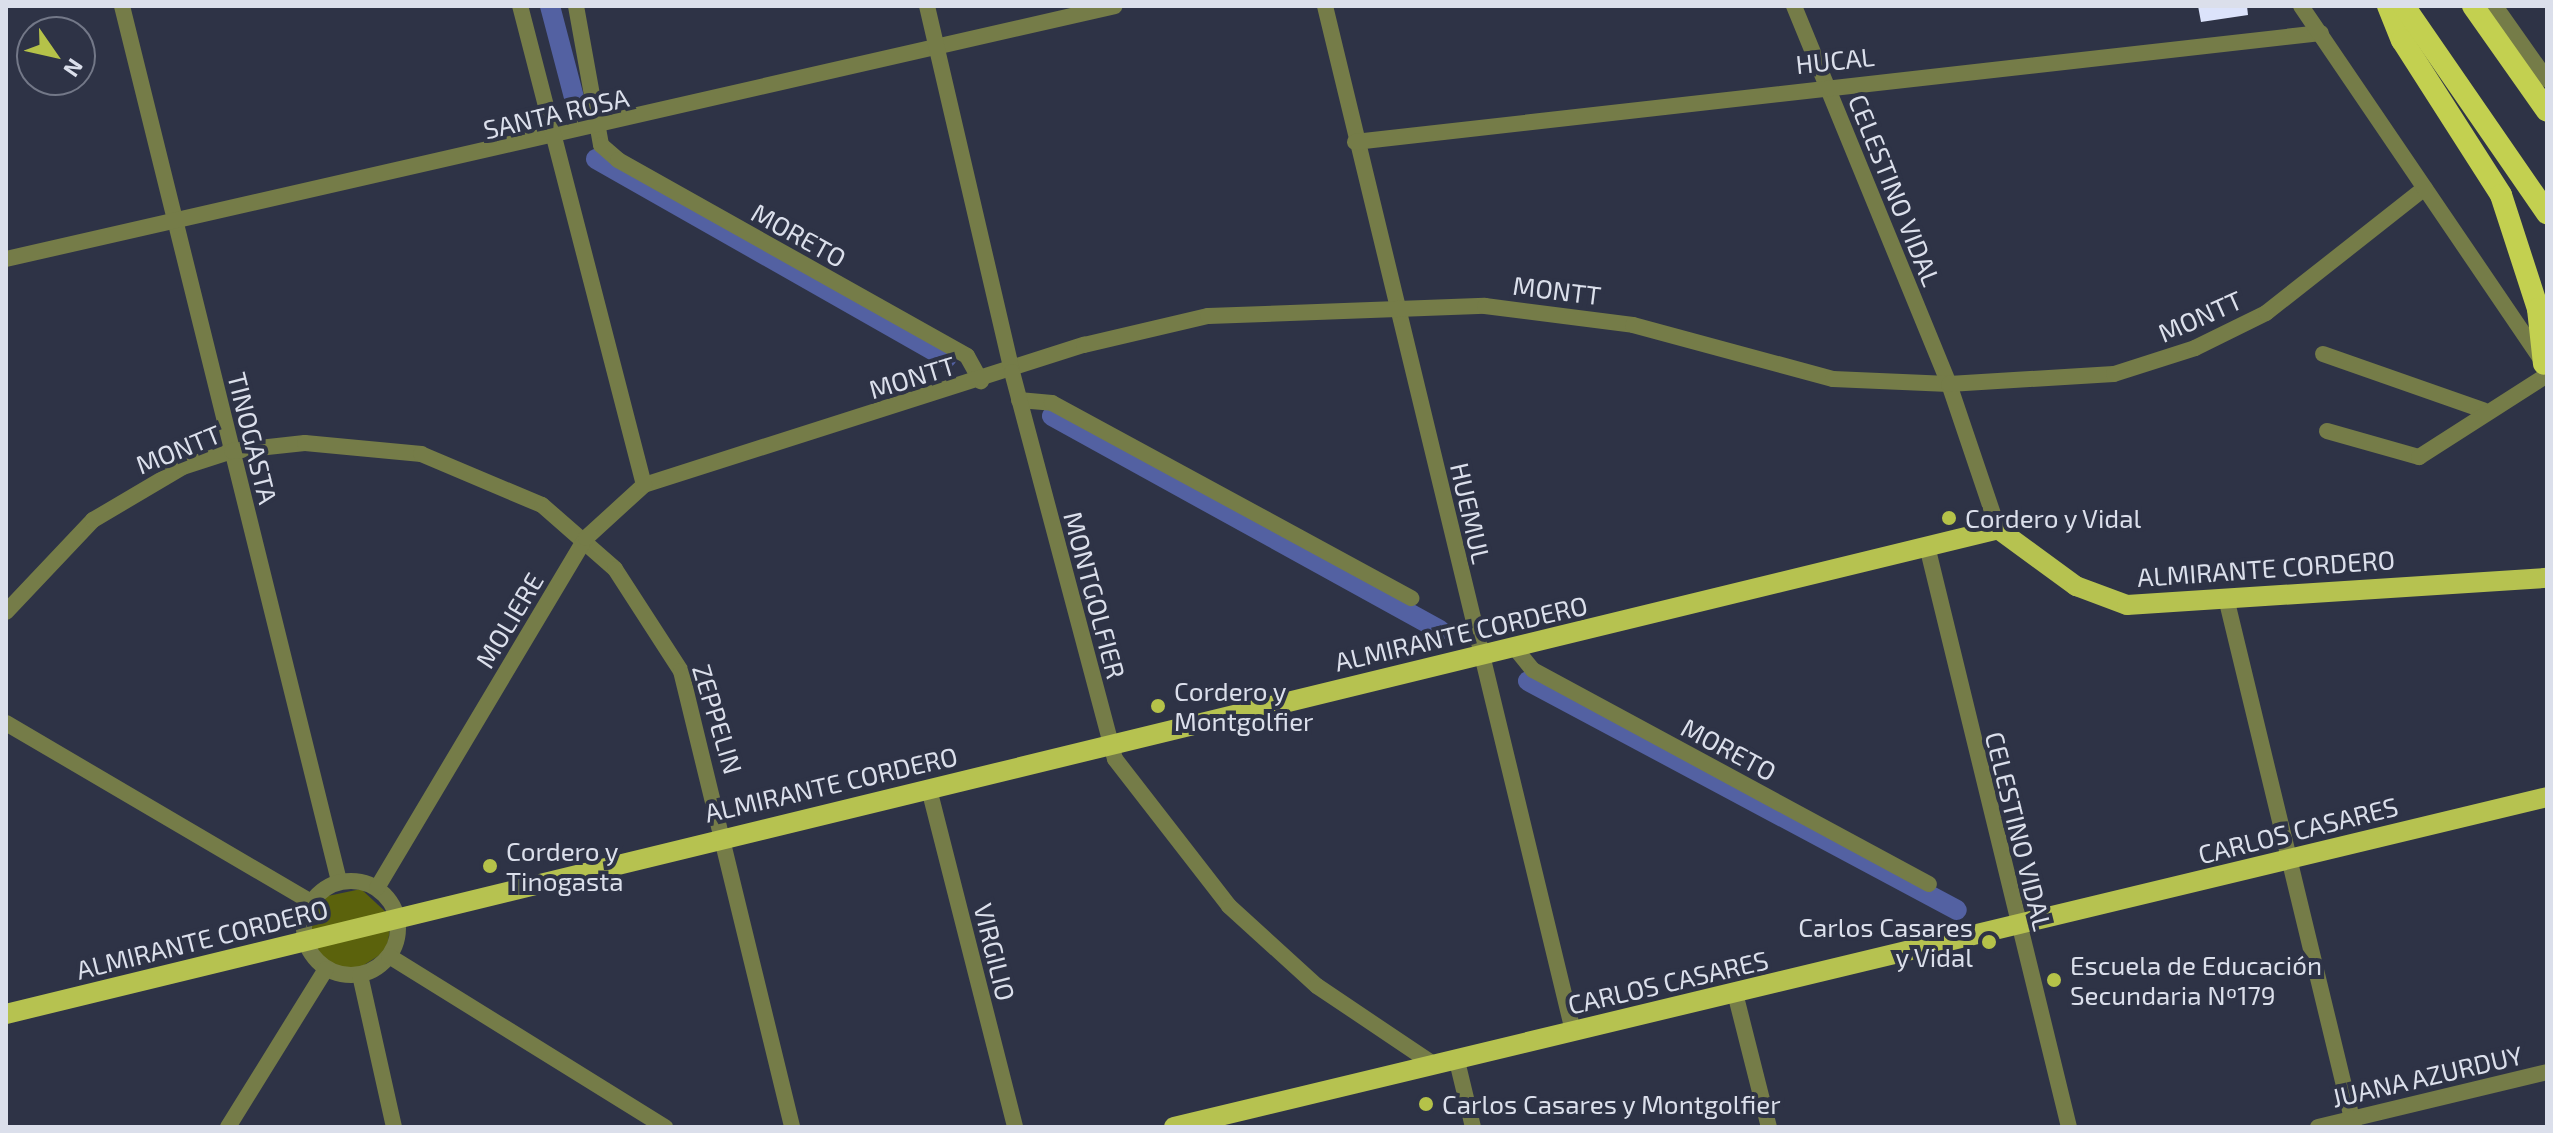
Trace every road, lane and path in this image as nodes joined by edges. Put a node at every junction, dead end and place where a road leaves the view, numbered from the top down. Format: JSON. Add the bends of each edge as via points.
{"nodes":[{"id":1,"x":122,"y":6,"type":"edge"},
{"id":2,"x":520,"y":6,"type":"edge"},
{"id":3,"x":576,"y":6,"type":"edge"},
{"id":4,"x":927,"y":6,"type":"edge"},
{"id":5,"x":1115,"y":6,"type":"edge"},
{"id":6,"x":1325,"y":6,"type":"edge"},
{"id":7,"x":1794,"y":6,"type":"edge"},
{"id":8,"x":2301,"y":6,"type":"edge"},
{"id":9,"x":2388,"y":6,"type":"edge"},
{"id":10,"x":2404,"y":6,"type":"edge"},
{"id":11,"x":2473,"y":6,"type":"edge"},
{"id":12,"x":2495,"y":6,"type":"edge"},
{"id":13,"x":2321,"y":33,"type":"junction"},
{"id":14,"x":937,"y":49,"type":"junction"},
{"id":15,"x":2547,"y":80,"type":"edge"},
{"id":16,"x":1826,"y":84,"type":"junction"},
{"id":17,"x":2547,"y":111,"type":"edge"},
{"id":18,"x":600,"y":128,"type":"junction"},
{"id":19,"x":555,"y":139,"type":"junction"},
{"id":20,"x":1355,"y":142,"type":"junction"},
{"id":21,"x":2425,"y":188,"type":"junction"},
{"id":22,"x":2547,"y":213,"type":"edge"},
{"id":23,"x":175,"y":222,"type":"junction"},
{"id":24,"x":6,"y":259,"type":"edge"},
{"id":25,"x":1398,"y":308,"type":"junction"},
{"id":26,"x":2323,"y":354,"type":"dead end"},
{"id":27,"x":2546,"y":369,"type":"edge"},
{"id":28,"x":1012,"y":372,"type":"junction"},
{"id":29,"x":981,"y":381,"type":"junction"},
{"id":30,"x":1949,"y":384,"type":"junction"},
{"id":31,"x":1019,"y":400,"type":"junction"},
{"id":32,"x":2483,"y":410,"type":"junction"},
{"id":33,"x":2327,"y":431,"type":"dead end"},
{"id":34,"x":232,"y":451,"type":"junction"},
{"id":35,"x":644,"y":485,"type":"junction"},
{"id":36,"x":1998,"y":529,"type":"junction"},
{"id":37,"x":586,"y":538,"type":"junction"},
{"id":38,"x":1927,"y":546,"type":"junction"},
{"id":39,"x":2547,"y":578,"type":"edge"},
{"id":40,"x":1411,"y":598,"type":"dead end"},
{"id":41,"x":2227,"y":602,"type":"junction"},
{"id":42,"x":6,"y":612,"type":"edge"},
{"id":43,"x":1515,"y":648,"type":"junction"},
{"id":44,"x":1480,"y":657,"type":"junction"},
{"id":45,"x":6,"y":723,"type":"edge"},
{"id":46,"x":1109,"y":744,"type":"junction"},
{"id":47,"x":929,"y":789,"type":"junction"},
{"id":48,"x":2547,"y":797,"type":"edge"},
{"id":49,"x":724,"y":836,"type":"junction"},
{"id":50,"x":2290,"y":858,"type":"junction"},
{"id":51,"x":339,"y":881,"type":"junction"},
{"id":52,"x":1929,"y":884,"type":"dead end"},
{"id":53,"x":377,"y":888,"type":"junction"},
{"id":54,"x":311,"y":902,"type":"junction"},
{"id":55,"x":397,"y":918,"type":"junction"},
{"id":56,"x":2017,"y":925,"type":"junction"},
{"id":57,"x":305,"y":941,"type":"junction"},
{"id":58,"x":389,"y":956,"type":"junction"},
{"id":59,"x":326,"y":969,"type":"junction"},
{"id":60,"x":360,"y":975,"type":"junction"},
{"id":61,"x":1735,"y":993,"type":"junction"},
{"id":62,"x":6,"y":1014,"type":"edge"},
{"id":63,"x":1573,"y":1031,"type":"junction"},
{"id":64,"x":1457,"y":1061,"type":"junction"},
{"id":65,"x":1436,"y":1066,"type":"junction"},
{"id":66,"x":2547,"y":1072,"type":"edge"},
{"id":67,"x":2353,"y":1122,"type":"edge"},
{"id":68,"x":228,"y":1127,"type":"edge"},
{"id":69,"x":394,"y":1127,"type":"edge"},
{"id":70,"x":665,"y":1127,"type":"edge"},
{"id":71,"x":792,"y":1127,"type":"edge"},
{"id":72,"x":1015,"y":1127,"type":"edge"},
{"id":73,"x":1174,"y":1127,"type":"edge"},
{"id":74,"x":1473,"y":1127,"type":"edge"},
{"id":75,"x":1769,"y":1127,"type":"edge"},
{"id":76,"x":2069,"y":1127,"type":"edge"},
{"id":77,"x":2318,"y":1127,"type":"edge"}],
"edges":[{"from":1,"to":23,"type":"street","name":"TINOGASTA"},
{"from":2,"to":19,"type":"street"},
{"from":3,"to":18,"type":"street"},
{"from":4,"to":14,"type":"street","name":"MONTGOLFIER"},
{"from":5,"to":14,"type":"street","name":"SANTA ROSA"},
{"from":6,"to":20,"type":"street","name":"HUEMUL"},
{"from":7,"to":16,"type":"street","name":"CELESTINO VIDAL"},
{"from":8,"to":13,"type":"street"},
{"from":9,"to":27,"type":"highway","via":[[2507,209],[2538,309]]},
{"from":10,"to":22,"type":"highway"},
{"from":11,"to":17,"type":"highway"},
{"from":12,"to":15,"type":"street"},
{"from":13,"to":16,"type":"street","name":"HUCAL"},
{"from":13,"to":21,"type":"street"},
{"from":14,"to":18,"type":"street","name":"SANTA ROSA"},
{"from":14,"to":28,"type":"street","name":"MONTGOLFIER"},
{"from":16,"to":20,"type":"street","name":"HUCAL"},
{"from":16,"to":30,"type":"street","name":"CELESTINO VIDAL"},
{"from":18,"to":19,"type":"street","name":"SANTA ROSA"},
{"from":18,"to":29,"type":"street","name":"MORETO","via":[[601,145],[618,160],[967,356]]},
{"from":19,"to":23,"type":"street","name":"SANTA ROSA"},
{"from":19,"to":35,"type":"street"},
{"from":20,"to":25,"type":"street","name":"HUEMUL"},
{"from":21,"to":27,"type":"street"},
{"from":21,"to":30,"type":"street","name":"MONTT","via":[[2324,274],[2195,348],[2083,379]]},
{"from":23,"to":24,"type":"street","name":"SANTA ROSA"},
{"from":23,"to":34,"type":"street","name":"TINOGASTA"},
{"from":25,"to":28,"type":"street","name":"MONTT","via":[[1181,321]]},
{"from":25,"to":30,"type":"street","name":"MONTT","via":[[1485,306],[1591,317],[1806,374]]},
{"from":25,"to":44,"type":"street","name":"HUEMUL"},
{"from":26,"to":32,"type":"street"},
{"from":27,"to":32,"type":"street"},
{"from":28,"to":29,"type":"street","name":"MONTT"},
{"from":28,"to":31,"type":"street","name":"MONTGOLFIER"},
{"from":29,"to":35,"type":"street","name":"MONTT"},
{"from":30,"to":36,"type":"street","name":"CELESTINO VIDAL"},
{"from":31,"to":40,"type":"street","via":[[1052,403]]},
{"from":31,"to":46,"type":"street","name":"MONTGOLFIER"},
{"from":32,"to":33,"type":"street","via":[[2419,457]]},
{"from":34,"to":37,"type":"street","name":"MONTT","via":[[305,443],[421,454],[519,492]]},
{"from":34,"to":42,"type":"street","name":"MONTT","via":[[183,467],[93,520]]},
{"from":34,"to":51,"type":"street","name":"TINOGASTA"},
{"from":35,"to":37,"type":"street","name":"MOLIERE"},
{"from":36,"to":38,"type":"main road","name":"ALMIRANTE CORDERO"},
{"from":36,"to":41,"type":"main road","name":"ALMIRANTE CORDERO","via":[[2105,600],[2159,607]]},
{"from":37,"to":49,"type":"street","name":"ZEPPELIN","via":[[642,602],[681,671]]},
{"from":37,"to":53,"type":"street","name":"MOLIERE"},
{"from":38,"to":43,"type":"main road","name":"ALMIRANTE CORDERO"},
{"from":38,"to":56,"type":"street","name":"CELESTINO VIDAL"},
{"from":39,"to":41,"type":"main road","name":"ALMIRANTE CORDERO","via":[[2483,577]]},
{"from":41,"to":50,"type":"street"},
{"from":43,"to":44,"type":"main road","name":"ALMIRANTE CORDERO"},
{"from":43,"to":52,"type":"street","name":"MORETO","via":[[1533,670]]},
{"from":44,"to":46,"type":"main road","name":"ALMIRANTE CORDERO"},
{"from":44,"to":63,"type":"street","name":"HUEMUL"},
{"from":45,"to":54,"type":"street"},
{"from":46,"to":47,"type":"main road","name":"ALMIRANTE CORDERO"},
{"from":46,"to":65,"type":"street","name":"MONTGOLFIER","via":[[1122,773],[1229,906],[1317,986]]},
{"from":47,"to":49,"type":"main road","name":"ALMIRANTE CORDERO"},
{"from":47,"to":72,"type":"street","name":"VIRGILIO"},
{"from":48,"to":50,"type":"main road","name":"CARLOS CASARES"},
{"from":49,"to":55,"type":"main road","name":"ALMIRANTE CORDERO"},
{"from":49,"to":71,"type":"street","name":"ZEPPELIN"},
{"from":50,"to":56,"type":"main road","name":"CARLOS CASARES"},
{"from":50,"to":67,"type":"street"},
{"from":51,"to":53,"type":"street"},
{"from":51,"to":54,"type":"street"},
{"from":53,"to":55,"type":"street"},
{"from":54,"to":57,"type":"street"},
{"from":55,"to":57,"type":"main road","name":"ALMIRANTE CORDERO"},
{"from":55,"to":58,"type":"street"},
{"from":56,"to":61,"type":"main road","name":"CARLOS CASARES"},
{"from":56,"to":76,"type":"street","name":"CELESTINO VIDAL"},
{"from":57,"to":59,"type":"street"},
{"from":57,"to":62,"type":"main road","name":"ALMIRANTE CORDERO"},
{"from":58,"to":60,"type":"street"},
{"from":58,"to":70,"type":"street"},
{"from":59,"to":60,"type":"street"},
{"from":59,"to":68,"type":"street"},
{"from":60,"to":69,"type":"street"},
{"from":61,"to":63,"type":"main road","name":"CARLOS CASARES"},
{"from":61,"to":75,"type":"street"},
{"from":63,"to":64,"type":"main road","name":"CARLOS CASARES"},
{"from":64,"to":65,"type":"main road","name":"CARLOS CASARES"},
{"from":64,"to":74,"type":"street"},
{"from":65,"to":73,"type":"main road","name":"CARLOS CASARES"},
{"from":66,"to":67,"type":"street","name":"JUANA AZURDUY"},
{"from":67,"to":77,"type":"street","name":"JUANA AZURDUY"}]}
